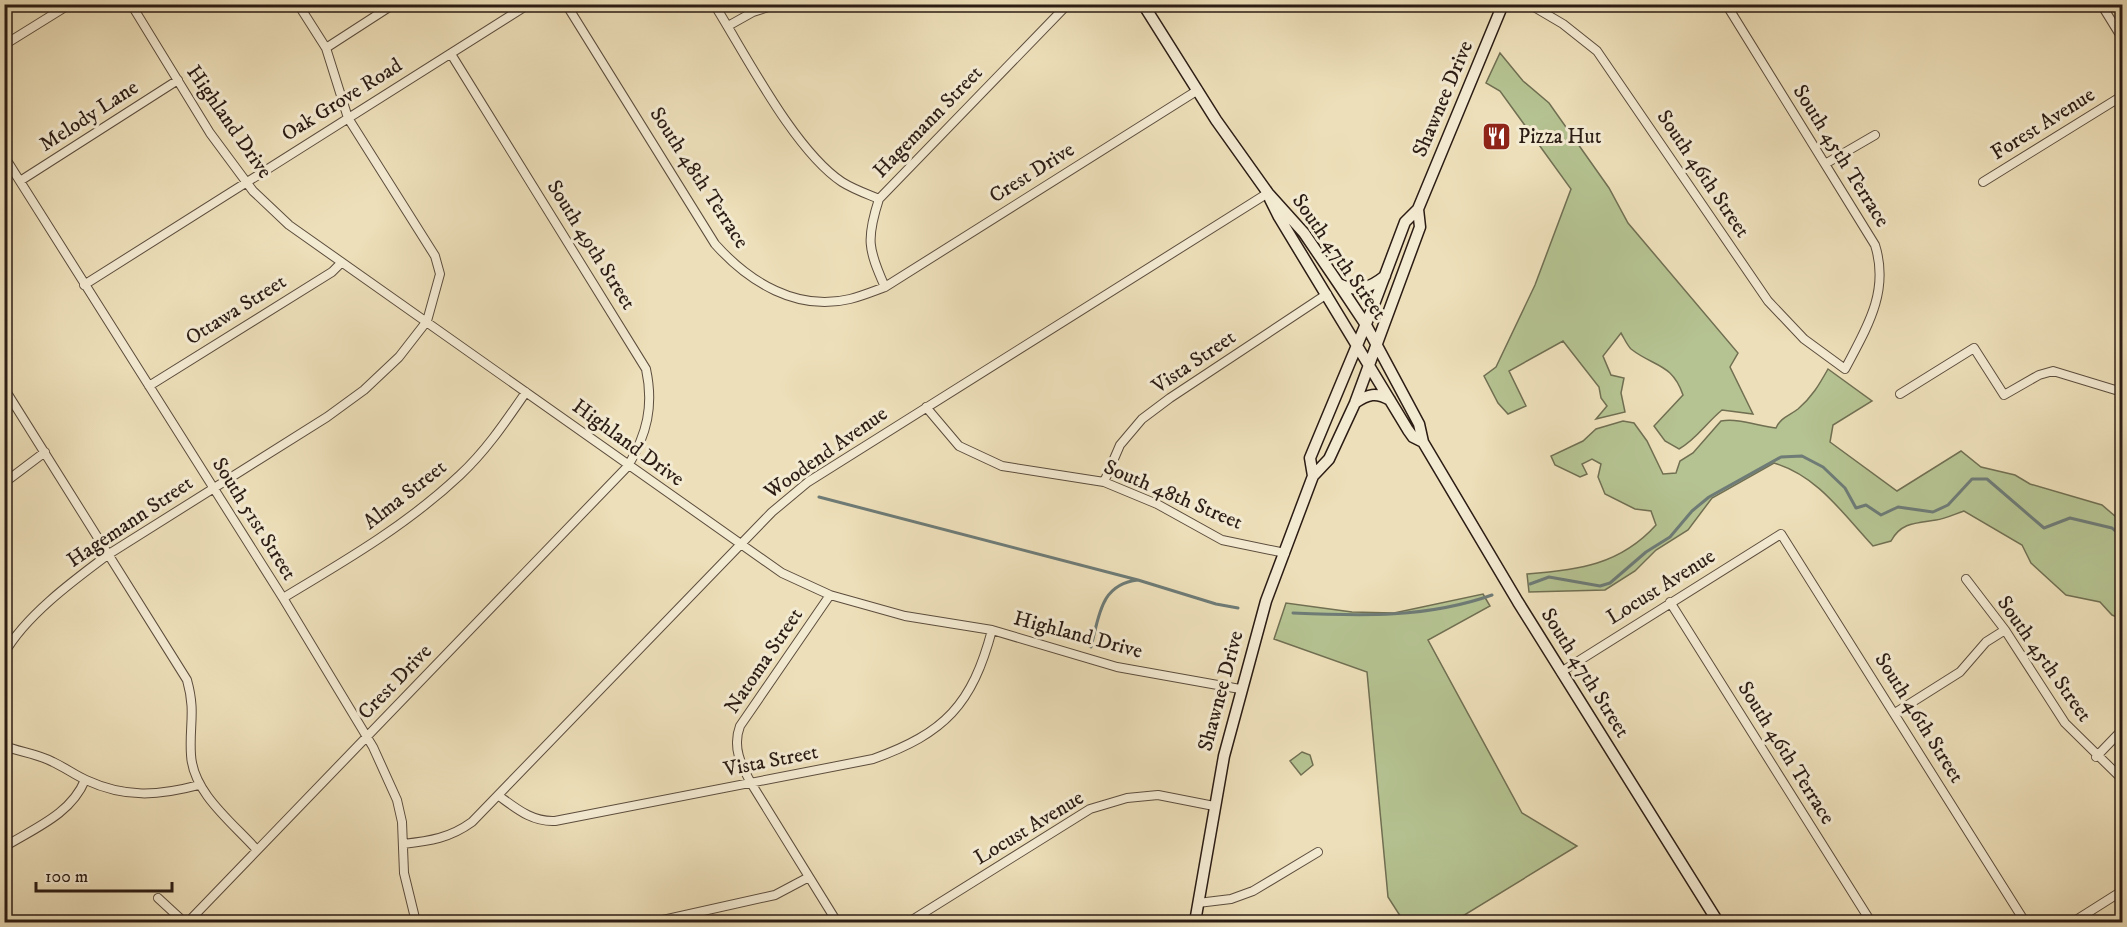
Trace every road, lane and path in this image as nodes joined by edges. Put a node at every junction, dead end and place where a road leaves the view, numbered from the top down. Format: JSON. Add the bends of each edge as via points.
{"nodes":[{"id":1,"x":70,"y":4,"type":"edge"},
{"id":2,"x":131,"y":4,"type":"edge"},
{"id":3,"x":298,"y":4,"type":"edge"},
{"id":4,"x":394,"y":4,"type":"edge"},
{"id":5,"x":529,"y":4,"type":"edge"},
{"id":6,"x":566,"y":4,"type":"edge"},
{"id":7,"x":714,"y":4,"type":"edge"},
{"id":8,"x":778,"y":4,"type":"edge"},
{"id":9,"x":1068,"y":4,"type":"edge"},
{"id":10,"x":1143,"y":4,"type":"edge"},
{"id":11,"x":1503,"y":4,"type":"edge"},
{"id":12,"x":1529,"y":4,"type":"edge"},
{"id":13,"x":1726,"y":4,"type":"edge"},
{"id":14,"x":2101,"y":4,"type":"edge"},
{"id":15,"x":728,"y":26,"type":"junction"},
{"id":16,"x":2122,"y":38,"type":"edge"},
{"id":17,"x":4,"y":45,"type":"edge"},
{"id":18,"x":326,"y":48,"type":"junction"},
{"id":19,"x":451,"y":54,"type":"junction"},
{"id":20,"x":178,"y":80,"type":"junction"},
{"id":21,"x":1198,"y":90,"type":"junction"},
{"id":22,"x":2122,"y":96,"type":"edge"},
{"id":23,"x":348,"y":118,"type":"junction"},
{"id":24,"x":1875,"y":135,"type":"dead end"},
{"id":25,"x":4,"y":156,"type":"edge"},
{"id":26,"x":1825,"y":164,"type":"junction"},
{"id":27,"x":20,"y":181,"type":"junction"},
{"id":28,"x":246,"y":182,"type":"junction"},
{"id":29,"x":1983,"y":182,"type":"dead end"},
{"id":30,"x":1268,"y":193,"type":"junction"},
{"id":31,"x":879,"y":199,"type":"junction"},
{"id":32,"x":1418,"y":209,"type":"junction"},
{"id":33,"x":341,"y":263,"type":"junction"},
{"id":34,"x":1385,"y":276,"type":"junction"},
{"id":35,"x":1338,"y":283,"type":"junction"},
{"id":36,"x":84,"y":285,"type":"junction"},
{"id":37,"x":885,"y":287,"type":"junction"},
{"id":38,"x":1327,"y":294,"type":"junction"},
{"id":39,"x":427,"y":321,"type":"junction"},
{"id":40,"x":1366,"y":326,"type":"junction"},
{"id":41,"x":1357,"y":345,"type":"junction"},
{"id":42,"x":1377,"y":345,"type":"junction"},
{"id":43,"x":1370,"y":366,"type":"junction"},
{"id":44,"x":1845,"y":369,"type":"joint"},
{"id":45,"x":149,"y":386,"type":"junction"},
{"id":46,"x":4,"y":388,"type":"edge"},
{"id":47,"x":526,"y":392,"type":"junction"},
{"id":48,"x":2122,"y":392,"type":"edge"},
{"id":49,"x":1900,"y":394,"type":"dead end"},
{"id":50,"x":1391,"y":400,"type":"junction"},
{"id":51,"x":1355,"y":403,"type":"junction"},
{"id":52,"x":926,"y":407,"type":"junction"},
{"id":53,"x":1423,"y":442,"type":"junction"},
{"id":54,"x":45,"y":452,"type":"junction"},
{"id":55,"x":628,"y":466,"type":"junction"},
{"id":56,"x":1313,"y":476,"type":"junction"},
{"id":57,"x":1104,"y":482,"type":"junction"},
{"id":58,"x":4,"y":483,"type":"edge"},
{"id":59,"x":213,"y":489,"type":"junction"},
{"id":60,"x":1780,"y":534,"type":"joint"},
{"id":61,"x":739,"y":545,"type":"junction"},
{"id":62,"x":1285,"y":553,"type":"junction"},
{"id":63,"x":109,"y":554,"type":"junction"},
{"id":64,"x":1965,"y":579,"type":"dead end"},
{"id":65,"x":830,"y":595,"type":"junction"},
{"id":66,"x":283,"y":598,"type":"junction"},
{"id":67,"x":1670,"y":602,"type":"junction"},
{"id":68,"x":992,"y":630,"type":"junction"},
{"id":69,"x":2005,"y":630,"type":"junction"},
{"id":70,"x":4,"y":654,"type":"edge"},
{"id":71,"x":1561,"y":672,"type":"junction"},
{"id":72,"x":1240,"y":689,"type":"junction"},
{"id":73,"x":1895,"y":713,"type":"junction"},
{"id":74,"x":2122,"y":730,"type":"edge"},
{"id":75,"x":367,"y":737,"type":"junction"},
{"id":76,"x":4,"y":746,"type":"edge"},
{"id":77,"x":2096,"y":757,"type":"junction"},
{"id":78,"x":2122,"y":779,"type":"edge"},
{"id":79,"x":85,"y":780,"type":"junction"},
{"id":80,"x":751,"y":783,"type":"junction"},
{"id":81,"x":199,"y":785,"type":"junction"},
{"id":82,"x":500,"y":796,"type":"junction"},
{"id":83,"x":1214,"y":806,"type":"junction"},
{"id":84,"x":403,"y":844,"type":"junction"},
{"id":85,"x":4,"y":847,"type":"edge"},
{"id":86,"x":256,"y":850,"type":"junction"},
{"id":87,"x":1318,"y":852,"type":"dead end"},
{"id":88,"x":809,"y":877,"type":"junction"},
{"id":89,"x":2122,"y":891,"type":"edge"},
{"id":90,"x":158,"y":898,"type":"dead end"},
{"id":91,"x":1198,"y":903,"type":"junction"},
{"id":92,"x":186,"y":922,"type":"edge"},
{"id":93,"x":416,"y":922,"type":"edge"},
{"id":94,"x":654,"y":922,"type":"edge"},
{"id":95,"x":837,"y":922,"type":"edge"},
{"id":96,"x":909,"y":922,"type":"edge"},
{"id":97,"x":1195,"y":922,"type":"edge"},
{"id":98,"x":1718,"y":922,"type":"edge"},
{"id":99,"x":1870,"y":922,"type":"edge"},
{"id":100,"x":2025,"y":922,"type":"edge"},
{"id":101,"x":2073,"y":922,"type":"edge"}],
"edges":[{"from":1,"to":17,"type":"street"},
{"from":2,"to":20,"type":"street","name":"Highland Drive"},
{"from":3,"to":18,"type":"street"},
{"from":4,"to":18,"type":"street"},
{"from":5,"to":19,"type":"street","name":"Oak Grove Road"},
{"from":6,"to":37,"type":"street","name":"South 48th Terrace","via":[[715,244],[735,267],[783,294],[813,300],[848,299]]},
{"from":7,"to":15,"type":"street"},
{"from":8,"to":15,"type":"street"},
{"from":9,"to":31,"type":"street","name":"Hagemann Street"},
{"from":10,"to":21,"type":"main road","name":"South 47th Street"},
{"from":11,"to":32,"type":"main road","name":"Shawnee Drive"},
{"from":12,"to":44,"type":"street","name":"South 46th Street","via":[[1584,38],[1597,51],[1768,301],[1804,339]]},
{"from":13,"to":26,"type":"street","name":"South 45th Terrace"},
{"from":14,"to":16,"type":"street"},
{"from":15,"to":31,"type":"street","via":[[814,158],[842,183]]},
{"from":18,"to":23,"type":"street"},
{"from":19,"to":23,"type":"street","name":"Oak Grove Road"},
{"from":19,"to":55,"type":"street","name":"South 49th Street","via":[[646,369],[651,391],[650,416],[642,442]]},
{"from":20,"to":27,"type":"street","name":"Melody Lane"},
{"from":20,"to":28,"type":"street","name":"Highland Drive"},
{"from":21,"to":30,"type":"main road","name":"South 47th Street"},
{"from":21,"to":37,"type":"street","name":"Crest Drive"},
{"from":22,"to":29,"type":"street","name":"Forest Avenue"},
{"from":23,"to":28,"type":"street","name":"Oak Grove Road"},
{"from":23,"to":39,"type":"street","via":[[435,256],[440,274]]},
{"from":24,"to":26,"type":"street"},
{"from":25,"to":27,"type":"street","name":"South 51st Street"},
{"from":26,"to":44,"type":"street","name":"South 45th Terrace","via":[[1872,238],[1880,262],[1881,282],[1874,314]]},
{"from":27,"to":36,"type":"street","name":"South 51st Street"},
{"from":28,"to":33,"type":"street","name":"Highland Drive","via":[[290,225]]},
{"from":28,"to":36,"type":"street","name":"Oak Grove Road"},
{"from":30,"to":35,"type":"main road","name":"South 47th Street","via":[[1304,233]]},
{"from":30,"to":38,"type":"main road","name":"South 47th Street"},
{"from":30,"to":52,"type":"street","name":"Woodend Avenue"},
{"from":31,"to":37,"type":"street","name":"Hagemann Street","via":[[870,227],[871,255]]},
{"from":32,"to":34,"type":"main road","name":"Shawnee Drive","via":[[1405,222]]},
{"from":32,"to":42,"type":"main road","name":"Shawnee Drive","via":[[1420,227]]},
{"from":33,"to":39,"type":"street","name":"Highland Drive"},
{"from":33,"to":45,"type":"street","name":"Ottawa Street"},
{"from":34,"to":35,"type":"main road","via":[[1362,289]]},
{"from":34,"to":40,"type":"main road","name":"Shawnee Drive"},
{"from":35,"to":40,"type":"main road","name":"South 47th Street"},
{"from":36,"to":45,"type":"street","name":"South 51st Street"},
{"from":38,"to":41,"type":"main road","name":"South 47th Street"},
{"from":38,"to":57,"type":"street","name":"Vista Street","via":[[1143,419],[1120,445]]},
{"from":39,"to":47,"type":"street","name":"Highland Drive"},
{"from":39,"to":59,"type":"street","name":"Hagemann Street","via":[[399,357],[364,390]]},
{"from":40,"to":41,"type":"main road","name":"Shawnee Drive"},
{"from":40,"to":42,"type":"main road","name":"South 47th Street"},
{"from":41,"to":43,"type":"main road","name":"South 47th Street"},
{"from":41,"to":56,"type":"main road","name":"Shawnee Drive","via":[[1310,458]]},
{"from":42,"to":43,"type":"main road","name":"Shawnee Drive"},
{"from":42,"to":53,"type":"main road","name":"South 47th Street","via":[[1419,424]]},
{"from":43,"to":50,"type":"main road","name":"South 47th Street"},
{"from":43,"to":51,"type":"main road","name":"Shawnee Drive"},
{"from":45,"to":59,"type":"street","name":"South 51st Street"},
{"from":46,"to":54,"type":"street"},
{"from":47,"to":55,"type":"street","name":"Highland Drive"},
{"from":47,"to":66,"type":"street","name":"Alma Street","via":[[462,474],[419,511],[381,539]]},
{"from":48,"to":49,"type":"street","via":[[2047,371],[2004,395],[1974,348]]},
{"from":50,"to":51,"type":"main road","via":[[1379,394]]},
{"from":50,"to":53,"type":"main road","name":"South 47th Street","via":[[1413,437]]},
{"from":51,"to":56,"type":"main road","name":"Shawnee Drive","via":[[1329,459]]},
{"from":52,"to":57,"type":"street","name":"South 48th Street","via":[[959,446],[1002,466]]},
{"from":52,"to":61,"type":"street","name":"Woodend Avenue","via":[[808,482]]},
{"from":53,"to":71,"type":"main road","name":"South 47th Street"},
{"from":54,"to":58,"type":"street"},
{"from":54,"to":63,"type":"street"},
{"from":55,"to":61,"type":"street","name":"Highland Drive"},
{"from":55,"to":75,"type":"street","name":"Crest Drive"},
{"from":56,"to":62,"type":"main road","name":"Shawnee Drive"},
{"from":57,"to":62,"type":"street","name":"South 48th Street","via":[[1157,504],[1222,540]]},
{"from":59,"to":63,"type":"street","name":"Hagemann Street"},
{"from":59,"to":66,"type":"street","name":"South 51st Street"},
{"from":60,"to":67,"type":"street","name":"Locust Avenue"},
{"from":60,"to":73,"type":"street","name":"South 46th Street"},
{"from":61,"to":65,"type":"street","name":"Highland Drive","via":[[782,573]]},
{"from":61,"to":82,"type":"street","name":"Woodend Avenue"},
{"from":62,"to":72,"type":"main road","name":"Shawnee Drive"},
{"from":63,"to":70,"type":"street","name":"Hagemann Street","via":[[42,610]]},
{"from":63,"to":81,"type":"street","via":[[187,680],[194,716],[191,756]]},
{"from":64,"to":69,"type":"street","name":"South 45th Street"},
{"from":65,"to":68,"type":"street","name":"Highland Drive","via":[[905,616]]},
{"from":65,"to":80,"type":"street","name":"Natoma Street","via":[[740,726],[736,745],[740,764]]},
{"from":66,"to":75,"type":"street","name":"South 51st Street"},
{"from":67,"to":71,"type":"street","name":"Locust Avenue"},
{"from":67,"to":99,"type":"street","name":"South 46th Terrace"},
{"from":68,"to":72,"type":"street","name":"Highland Drive","via":[[1117,667]]},
{"from":68,"to":80,"type":"street","name":"Vista Street","via":[[983,666],[964,700],[938,727],[873,759]]},
{"from":69,"to":73,"type":"street","via":[[1986,642],[1960,672]]},
{"from":69,"to":77,"type":"street","name":"South 45th Street","via":[[2064,723]]},
{"from":71,"to":98,"type":"main road","name":"South 47th Street"},
{"from":72,"to":83,"type":"main road","name":"Shawnee Drive"},
{"from":73,"to":100,"type":"street","name":"South 46th Street"},
{"from":74,"to":77,"type":"street"},
{"from":75,"to":84,"type":"street","name":"South 51st Street","via":[[397,800]]},
{"from":75,"to":86,"type":"street","name":"Crest Drive"},
{"from":76,"to":79,"type":"street","via":[[52,761]]},
{"from":77,"to":78,"type":"street","name":"South 45th Street"},
{"from":79,"to":81,"type":"street","via":[[115,792],[142,795]]},
{"from":79,"to":85,"type":"street","via":[[67,809]]},
{"from":80,"to":82,"type":"street","name":"Vista Street","via":[[542,822]]},
{"from":80,"to":88,"type":"street","name":"Natoma Street"},
{"from":81,"to":86,"type":"street"},
{"from":82,"to":84,"type":"street","name":"Woodend Avenue","via":[[455,834]]},
{"from":83,"to":91,"type":"main road","name":"Shawnee Drive"},
{"from":83,"to":96,"type":"street","name":"Locust Avenue","via":[[1158,795],[1127,798],[1090,809]]},
{"from":84,"to":93,"type":"street","name":"South 51st Street","via":[[408,898]]},
{"from":86,"to":92,"type":"street","name":"Crest Drive"},
{"from":87,"to":91,"type":"street","via":[[1253,891],[1231,899]]},
{"from":88,"to":94,"type":"street","via":[[775,895]]},
{"from":88,"to":95,"type":"street","name":"Natoma Street"},
{"from":89,"to":101,"type":"street"},
{"from":90,"to":92,"type":"street"},
{"from":91,"to":97,"type":"main road","name":"Shawnee Drive"}]}
